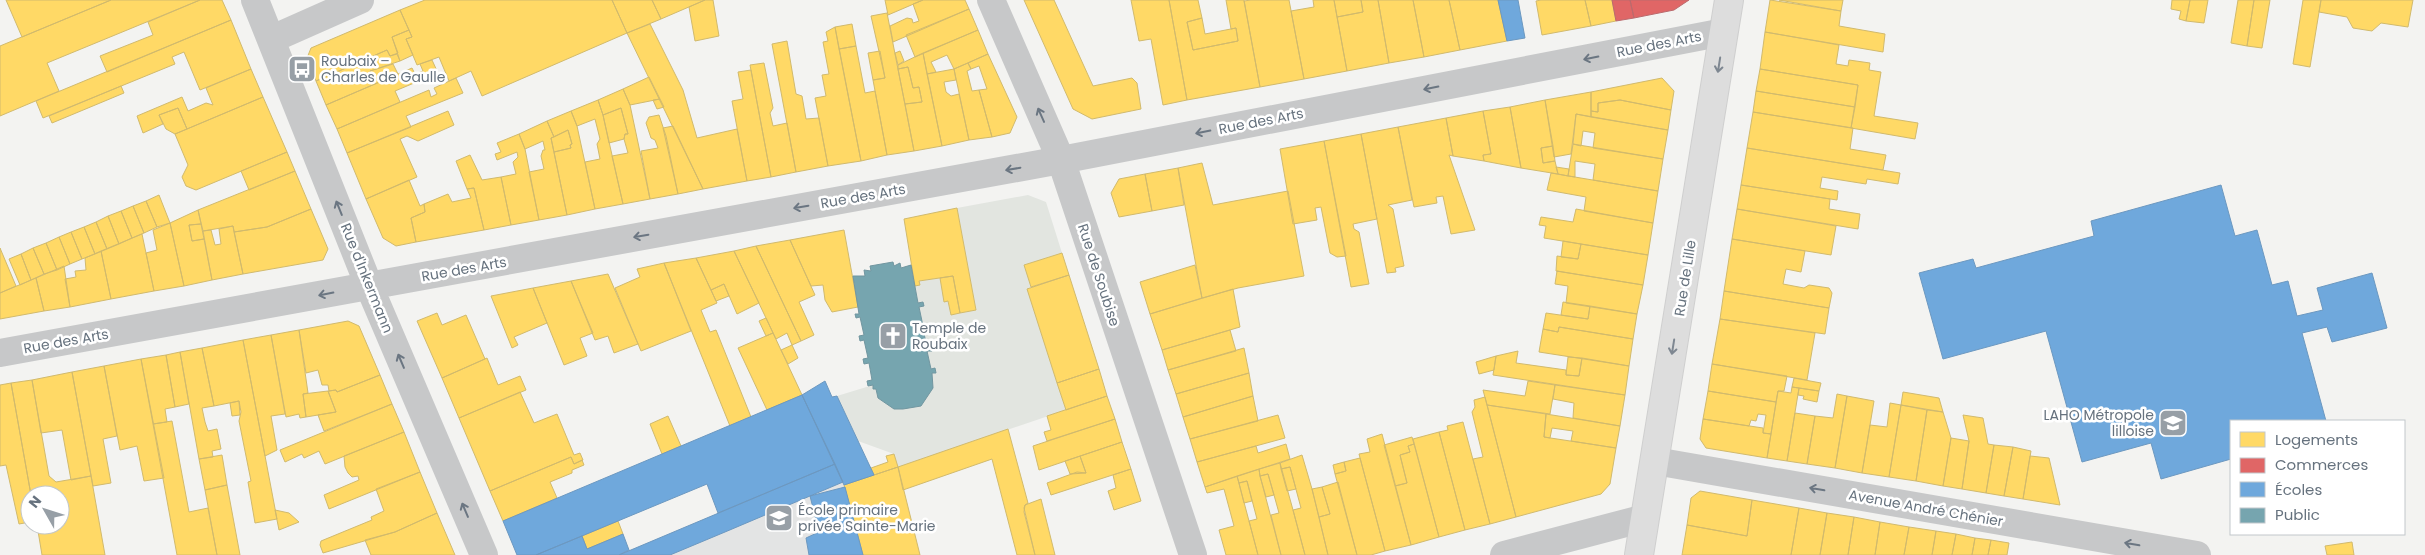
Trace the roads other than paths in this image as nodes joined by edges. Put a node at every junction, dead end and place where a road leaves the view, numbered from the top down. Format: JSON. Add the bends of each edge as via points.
{"nodes":[{"id":1,"x":255,"y":0,"type":"edge"},
{"id":2,"x":360,"y":0,"type":"edge"},
{"id":3,"x":991,"y":0,"type":"edge"},
{"id":4,"x":1729,"y":0,"type":"edge"},
{"id":5,"x":1724,"y":32,"type":"junction"},
{"id":6,"x":272,"y":39,"type":"junction"},
{"id":7,"x":1060,"y":160,"type":"junction"},
{"id":8,"x":369,"y":286,"type":"junction"},
{"id":9,"x":0,"y":353,"type":"edge"},
{"id":10,"x":1655,"y":461,"type":"junction"},
{"id":11,"x":1645,"y":518,"type":"junction"},
{"id":12,"x":484,"y":555,"type":"edge"},
{"id":13,"x":1193,"y":555,"type":"edge"},
{"id":14,"x":1504,"y":555,"type":"edge"},
{"id":15,"x":1639,"y":555,"type":"edge"},
{"id":16,"x":2198,"y":555,"type":"edge"}],
"edges":[{"from":1,"to":6,"type":"street","name":"Rue d'Inkermann"},
{"from":2,"to":6,"type":"street"},
{"from":7,"to":3,"type":"street","name":"Rue de Soubise","one_way":true},
{"from":4,"to":5,"type":"street","name":"Rue de Lille"},
{"from":5,"to":7,"type":"street","name":"Rue des Arts","one_way":true},
{"from":5,"to":10,"type":"street","name":"Rue de Lille","one_way":true},
{"from":8,"to":6,"type":"street","name":"Rue d'Inkermann","one_way":true},
{"from":7,"to":8,"type":"street","name":"Rue des Arts","one_way":true},
{"from":7,"to":13,"type":"street","name":"Rue de Soubise"},
{"from":8,"to":9,"type":"street","name":"Rue des Arts","one_way":true},
{"from":12,"to":8,"type":"street","name":"Rue d'Inkermann","one_way":true},
{"from":10,"to":11,"type":"street","name":"Rue de Lille"},
{"from":16,"to":10,"type":"street","name":"Avenue André Chénier","one_way":true},
{"from":11,"to":14,"type":"street"},
{"from":11,"to":15,"type":"street","name":"Rue de Lille"}]}
